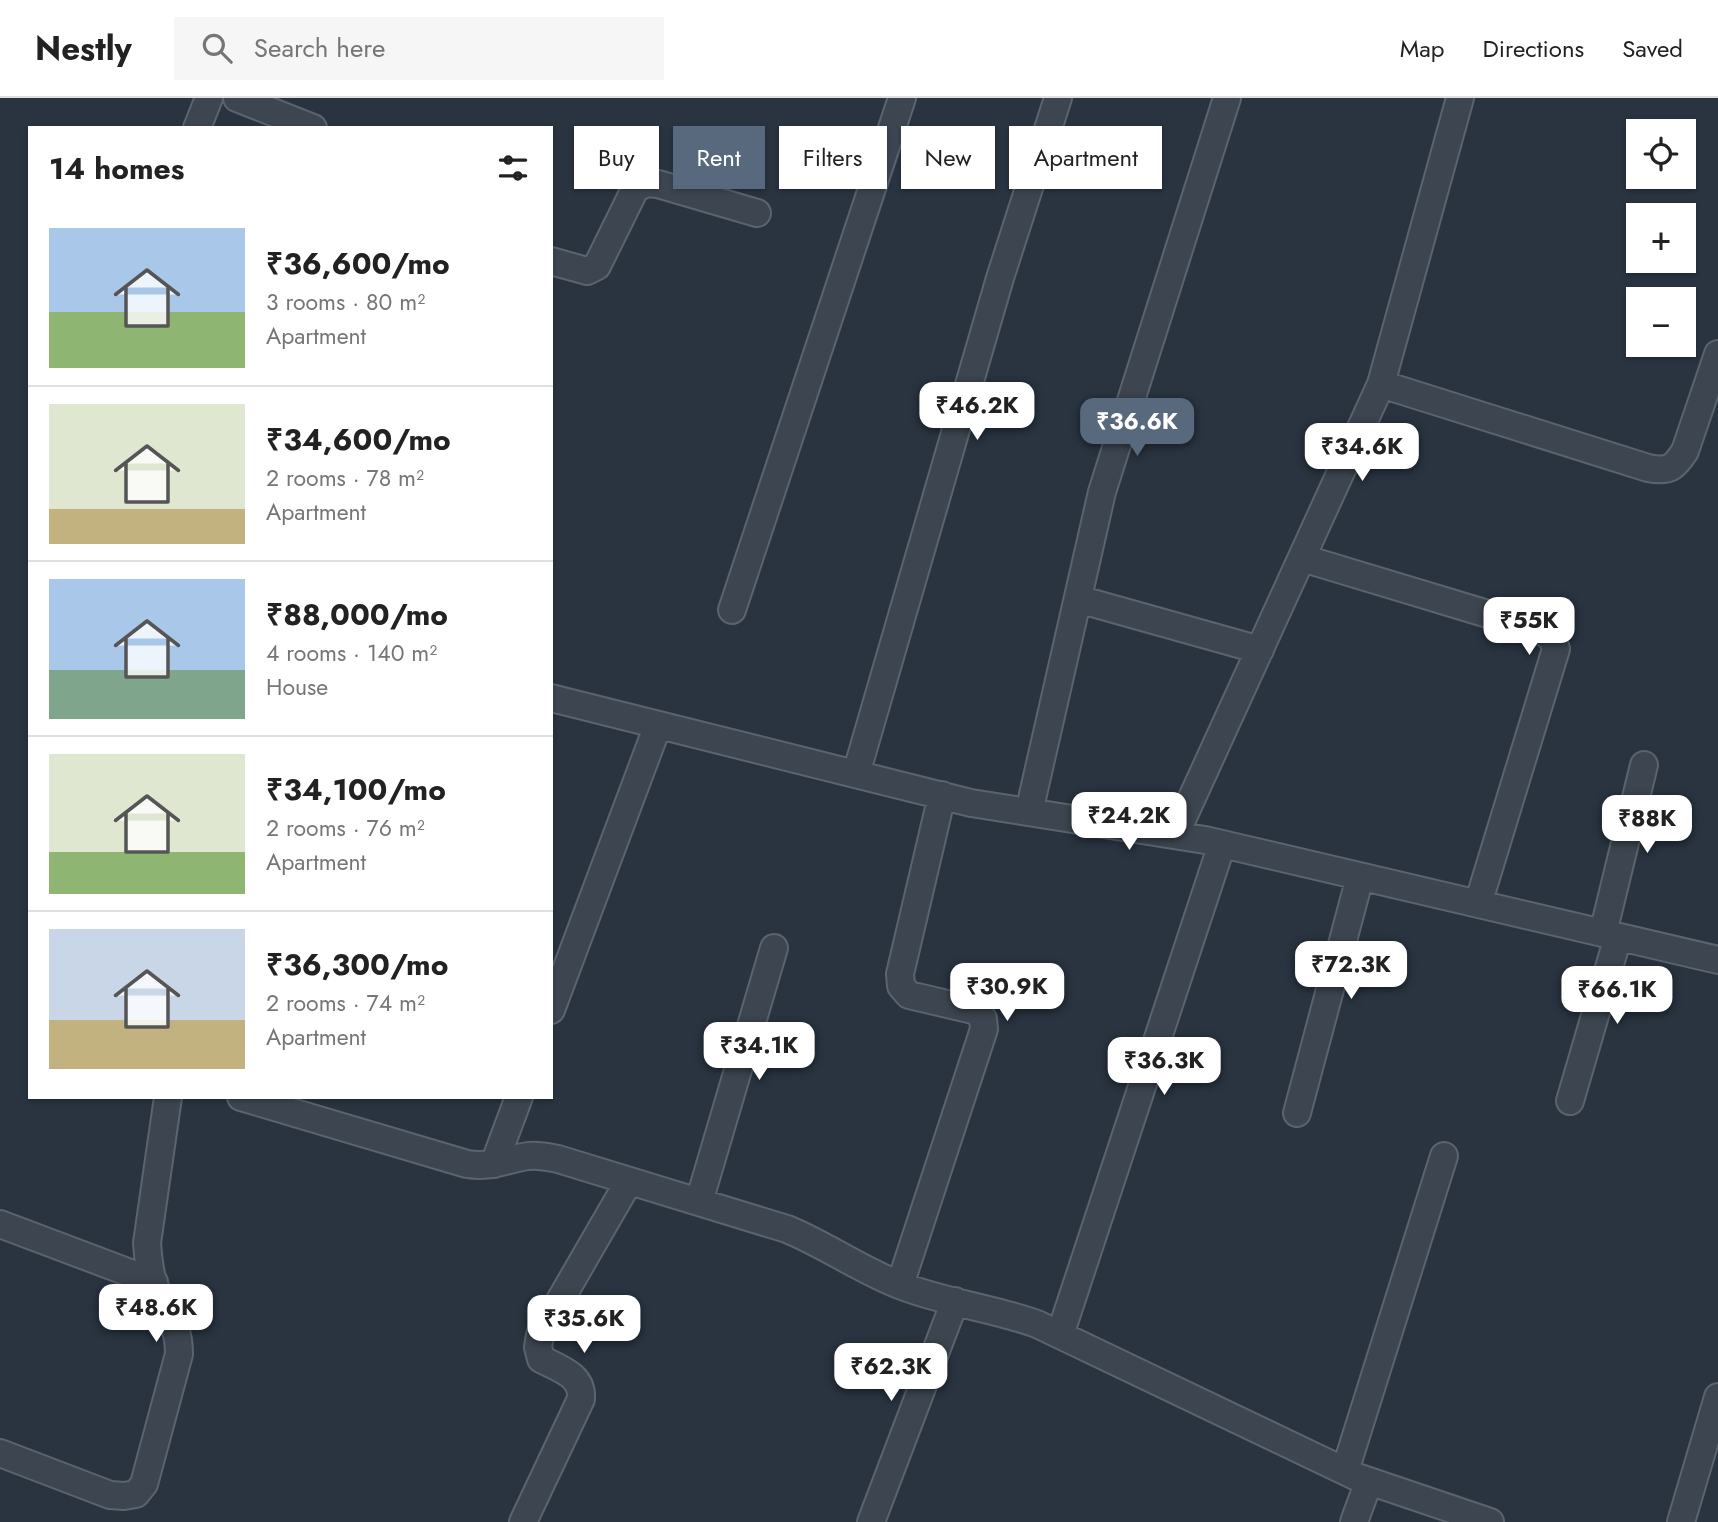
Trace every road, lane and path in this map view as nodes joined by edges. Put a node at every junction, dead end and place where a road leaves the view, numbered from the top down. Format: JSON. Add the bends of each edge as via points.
{"nodes":[{"id":1,"x":209,"y":98,"type":"edge"},
{"id":2,"x":237,"y":98,"type":"edge"},
{"id":3,"x":902,"y":98,"type":"edge"},
{"id":4,"x":1058,"y":98,"type":"edge"},
{"id":5,"x":1227,"y":98,"type":"edge"},
{"id":6,"x":1460,"y":98,"type":"edge"},
{"id":7,"x":198,"y":126,"type":"edge"},
{"id":8,"x":308,"y":126,"type":"edge"},
{"id":9,"x":757,"y":213,"type":"dead end"},
{"id":10,"x":553,"y":262,"type":"edge"},
{"id":11,"x":1718,"y":354,"type":"edge"},
{"id":12,"x":1381,"y":384,"type":"junction"},
{"id":13,"x":1302,"y":558,"type":"junction"},
{"id":14,"x":1078,"y":599,"type":"junction"},
{"id":15,"x":733,"y":610,"type":"dead end"},
{"id":16,"x":1260,"y":650,"type":"junction"},
{"id":17,"x":553,"y":699,"type":"edge"},
{"id":18,"x":658,"y":725,"type":"junction"},
{"id":19,"x":1644,"y":765,"type":"dead end"},
{"id":20,"x":856,"y":774,"type":"junction"},
{"id":21,"x":942,"y":795,"type":"junction"},
{"id":22,"x":1028,"y":812,"type":"junction"},
{"id":23,"x":1175,"y":835,"type":"junction"},
{"id":24,"x":1222,"y":844,"type":"junction"},
{"id":25,"x":1360,"y":877,"type":"junction"},
{"id":26,"x":1478,"y":904,"type":"junction"},
{"id":27,"x":1611,"y":935,"type":"junction"},
{"id":28,"x":774,"y":948,"type":"dead end"},
{"id":29,"x":1718,"y":960,"type":"edge"},
{"id":30,"x":553,"y":1005,"type":"edge"},
{"id":31,"x":168,"y":1099,"type":"edge"},
{"id":32,"x":248,"y":1099,"type":"edge"},
{"id":33,"x":518,"y":1099,"type":"edge"},
{"id":34,"x":1570,"y":1101,"type":"dead end"},
{"id":35,"x":1297,"y":1113,"type":"dead end"},
{"id":36,"x":1444,"y":1156,"type":"dead end"},
{"id":37,"x":494,"y":1164,"type":"junction"},
{"id":38,"x":629,"y":1181,"type":"junction"},
{"id":39,"x":699,"y":1202,"type":"junction"},
{"id":40,"x":0,"y":1224,"type":"edge"},
{"id":41,"x":153,"y":1282,"type":"junction"},
{"id":42,"x":900,"y":1285,"type":"junction"},
{"id":43,"x":955,"y":1301,"type":"junction"},
{"id":44,"x":1060,"y":1335,"type":"junction"},
{"id":45,"x":1718,"y":1397,"type":"edge"},
{"id":46,"x":0,"y":1453,"type":"edge"},
{"id":47,"x":1357,"y":1476,"type":"junction"},
{"id":48,"x":523,"y":1522,"type":"edge"},
{"id":49,"x":870,"y":1522,"type":"edge"},
{"id":50,"x":1354,"y":1522,"type":"edge"},
{"id":51,"x":1490,"y":1522,"type":"edge"},
{"id":52,"x":1681,"y":1522,"type":"edge"}],
"edges":[{"from":1,"to":7,"type":"street"},
{"from":2,"to":8,"type":"street"},
{"from":3,"to":15,"type":"street"},
{"from":4,"to":20,"type":"street","via":[[1000,278]]},
{"from":5,"to":14,"type":"street","via":[[1102,492]]},
{"from":6,"to":12,"type":"street"},
{"from":9,"to":10,"type":"street","via":[[646,183],[635,189],[597,266],[587,271]]},
{"from":11,"to":12,"type":"street","via":[[1685,451],[1677,464],[1663,471]]},
{"from":12,"to":13,"type":"street"},
{"from":13,"to":16,"type":"street"},
{"from":13,"to":26,"type":"street","via":[[1541,630],[1552,638],[1556,649]]},
{"from":14,"to":16,"type":"street"},
{"from":14,"to":22,"type":"street"},
{"from":16,"to":23,"type":"street"},
{"from":17,"to":18,"type":"street"},
{"from":18,"to":20,"type":"street"},
{"from":18,"to":30,"type":"street"},
{"from":19,"to":27,"type":"street"},
{"from":20,"to":21,"type":"street"},
{"from":21,"to":22,"type":"street"},
{"from":21,"to":42,"type":"street","via":[[901,986],[909,995],[977,1011],[984,1028]]},
{"from":22,"to":23,"type":"street"},
{"from":23,"to":24,"type":"street"},
{"from":24,"to":25,"type":"street"},
{"from":24,"to":44,"type":"street"},
{"from":25,"to":26,"type":"street"},
{"from":25,"to":35,"type":"street"},
{"from":26,"to":27,"type":"street"},
{"from":27,"to":29,"type":"street"},
{"from":27,"to":34,"type":"street"},
{"from":28,"to":39,"type":"street"},
{"from":31,"to":41,"type":"street","via":[[147,1243]]},
{"from":32,"to":37,"type":"street","via":[[467,1164]]},
{"from":33,"to":37,"type":"street"},
{"from":36,"to":47,"type":"street"},
{"from":37,"to":38,"type":"street","via":[[543,1156]]},
{"from":38,"to":39,"type":"street"},
{"from":38,"to":48,"type":"street","via":[[540,1335],[541,1359],[577,1379],[582,1389]]},
{"from":39,"to":42,"type":"street","via":[[797,1233]]},
{"from":40,"to":41,"type":"street"},
{"from":41,"to":46,"type":"street","via":[[176,1326],[179,1354],[144,1484],[136,1494],[110,1495]]},
{"from":42,"to":43,"type":"street"},
{"from":43,"to":44,"type":"street","via":[[1017,1317]]},
{"from":43,"to":49,"type":"street"},
{"from":44,"to":47,"type":"street"},
{"from":45,"to":52,"type":"street"},
{"from":47,"to":50,"type":"street"},
{"from":47,"to":51,"type":"street"}]}
